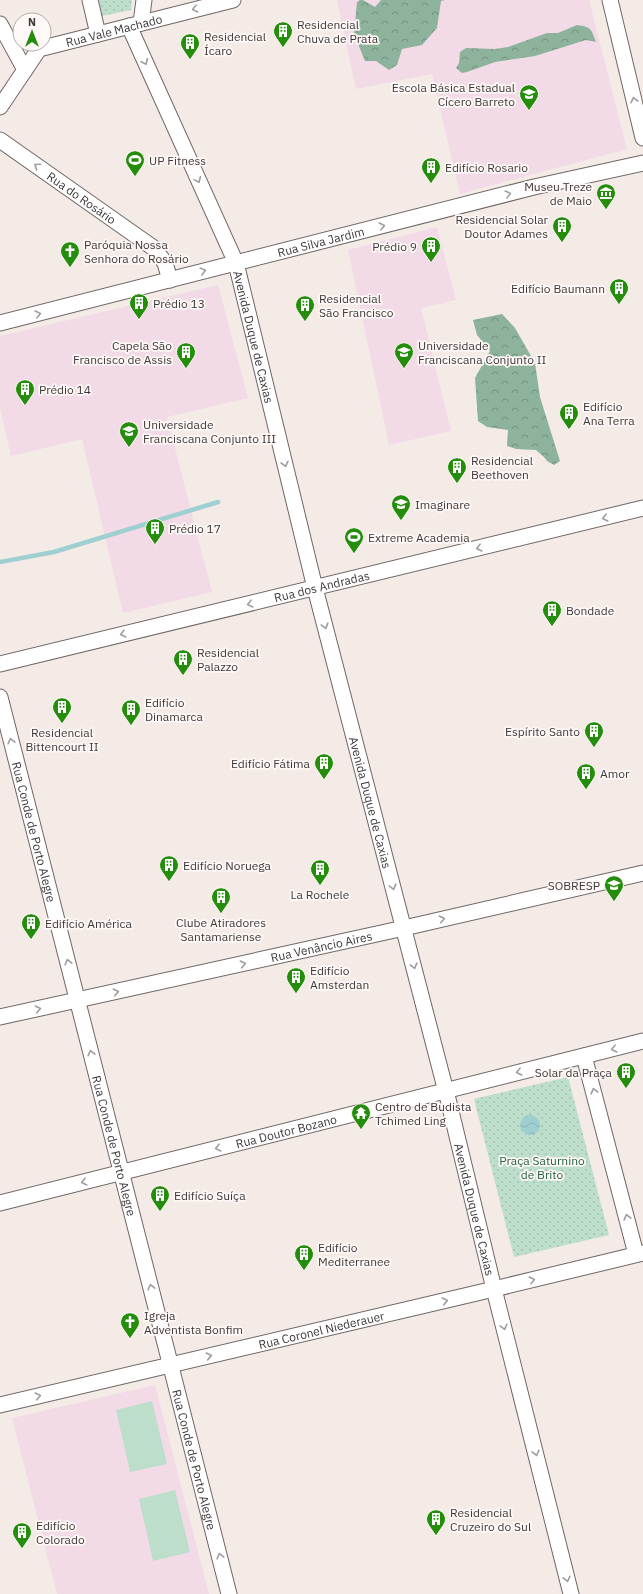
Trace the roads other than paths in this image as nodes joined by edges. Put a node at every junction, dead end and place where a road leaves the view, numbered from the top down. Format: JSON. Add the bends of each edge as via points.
{"nodes":[{"id":1,"x":90,"y":0,"type":"edge"},
{"id":2,"x":144,"y":0,"type":"edge"},
{"id":3,"x":233,"y":0,"type":"edge"},
{"id":4,"x":610,"y":0,"type":"edge"},
{"id":5,"x":0,"y":24,"type":"edge"},
{"id":6,"x":135,"y":25,"type":"junction"},
{"id":7,"x":98,"y":34,"type":"junction"},
{"id":8,"x":25,"y":70,"type":"junction"},
{"id":9,"x":0,"y":107,"type":"edge"},
{"id":10,"x":643,"y":138,"type":"edge"},
{"id":11,"x":0,"y":140,"type":"edge"},
{"id":12,"x":643,"y":162,"type":"edge"},
{"id":13,"x":236,"y":263,"type":"junction"},
{"id":14,"x":170,"y":280,"type":"junction"},
{"id":15,"x":0,"y":323,"type":"edge"},
{"id":16,"x":643,"y":508,"type":"edge"},
{"id":17,"x":315,"y":588,"type":"junction"},
{"id":18,"x":0,"y":664,"type":"edge"},
{"id":19,"x":0,"y":696,"type":"edge"},
{"id":20,"x":643,"y":873,"type":"edge"},
{"id":21,"x":404,"y":928,"type":"junction"},
{"id":22,"x":78,"y":1000,"type":"junction"},
{"id":23,"x":0,"y":1017,"type":"edge"},
{"id":24,"x":643,"y":1042,"type":"edge"},
{"id":25,"x":584,"y":1056,"type":"junction"},
{"id":26,"x":446,"y":1091,"type":"junction"},
{"id":27,"x":122,"y":1172,"type":"junction"},
{"id":28,"x":0,"y":1203,"type":"edge"},
{"id":29,"x":640,"y":1254,"type":"edge"},
{"id":30,"x":494,"y":1289,"type":"junction"},
{"id":31,"x":171,"y":1365,"type":"junction"},
{"id":32,"x":0,"y":1405,"type":"edge"},
{"id":33,"x":229,"y":1594,"type":"edge"},
{"id":34,"x":571,"y":1594,"type":"edge"}],
"edges":[{"from":1,"to":7,"type":"street"},
{"from":2,"to":6,"type":"street"},
{"from":3,"to":6,"type":"street","name":"Rua Vale Machado","one_way":true},
{"from":10,"to":4,"type":"street","one_way":true},
{"from":5,"to":8,"type":"street"},
{"from":6,"to":7,"type":"street","name":"Rua Vale Machado"},
{"from":6,"to":13,"type":"street","name":"Avenida Duque de Caxias","one_way":true},
{"from":7,"to":8,"type":"street","name":"Rua Vale Machado","via":[[39,49]]},
{"from":8,"to":9,"type":"street","name":"Rua Vale Machado"},
{"from":14,"to":11,"type":"street","name":"Rua do Rosário","one_way":true,"via":[[165,263],[155,249]]},
{"from":13,"to":12,"type":"street","name":"Rua Silva Jardim","one_way":true},
{"from":14,"to":13,"type":"street","name":"Rua Silva Jardim","one_way":true},
{"from":13,"to":17,"type":"street","name":"Avenida Duque de Caxias","one_way":true},
{"from":15,"to":14,"type":"street","name":"Rua Silva Jardim","one_way":true},
{"from":16,"to":17,"type":"street","name":"Rua dos Andradas","one_way":true},
{"from":17,"to":18,"type":"street","name":"Rua dos Andradas","one_way":true},
{"from":17,"to":21,"type":"street","name":"Avenida Duque de Caxias","one_way":true},
{"from":22,"to":19,"type":"street","name":"Rua Conde de Porto Alegre","one_way":true},
{"from":21,"to":20,"type":"street","name":"Rua Venâncio Aires","one_way":true},
{"from":22,"to":21,"type":"street","name":"Rua Venâncio Aires","one_way":true},
{"from":21,"to":26,"type":"street","name":"Avenida Duque de Caxias","one_way":true},
{"from":23,"to":22,"type":"street","name":"Rua Venâncio Aires","one_way":true},
{"from":27,"to":22,"type":"street","name":"Rua Conde de Porto Alegre","one_way":true},
{"from":24,"to":25,"type":"street","name":"Rua Doutor Bozano","one_way":true},
{"from":25,"to":26,"type":"street","name":"Rua Doutor Bozano","one_way":true},
{"from":29,"to":25,"type":"street","one_way":true},
{"from":26,"to":27,"type":"street","name":"Rua Doutor Bozano","one_way":true},
{"from":26,"to":30,"type":"street","name":"Avenida Duque de Caxias"},
{"from":27,"to":28,"type":"street","name":"Rua Doutor Bozano","one_way":true},
{"from":31,"to":27,"type":"street","name":"Rua Conde de Porto Alegre","one_way":true},
{"from":30,"to":29,"type":"street","name":"Rua Coronel Niederauer","one_way":true},
{"from":31,"to":30,"type":"street","name":"Rua Coronel Niederauer","one_way":true},
{"from":30,"to":34,"type":"street","name":"Avenida Duque de Caxias","one_way":true},
{"from":32,"to":31,"type":"street","name":"Rua Coronel Niederauer","one_way":true},
{"from":33,"to":31,"type":"street","name":"Rua Conde de Porto Alegre","one_way":true}]}
